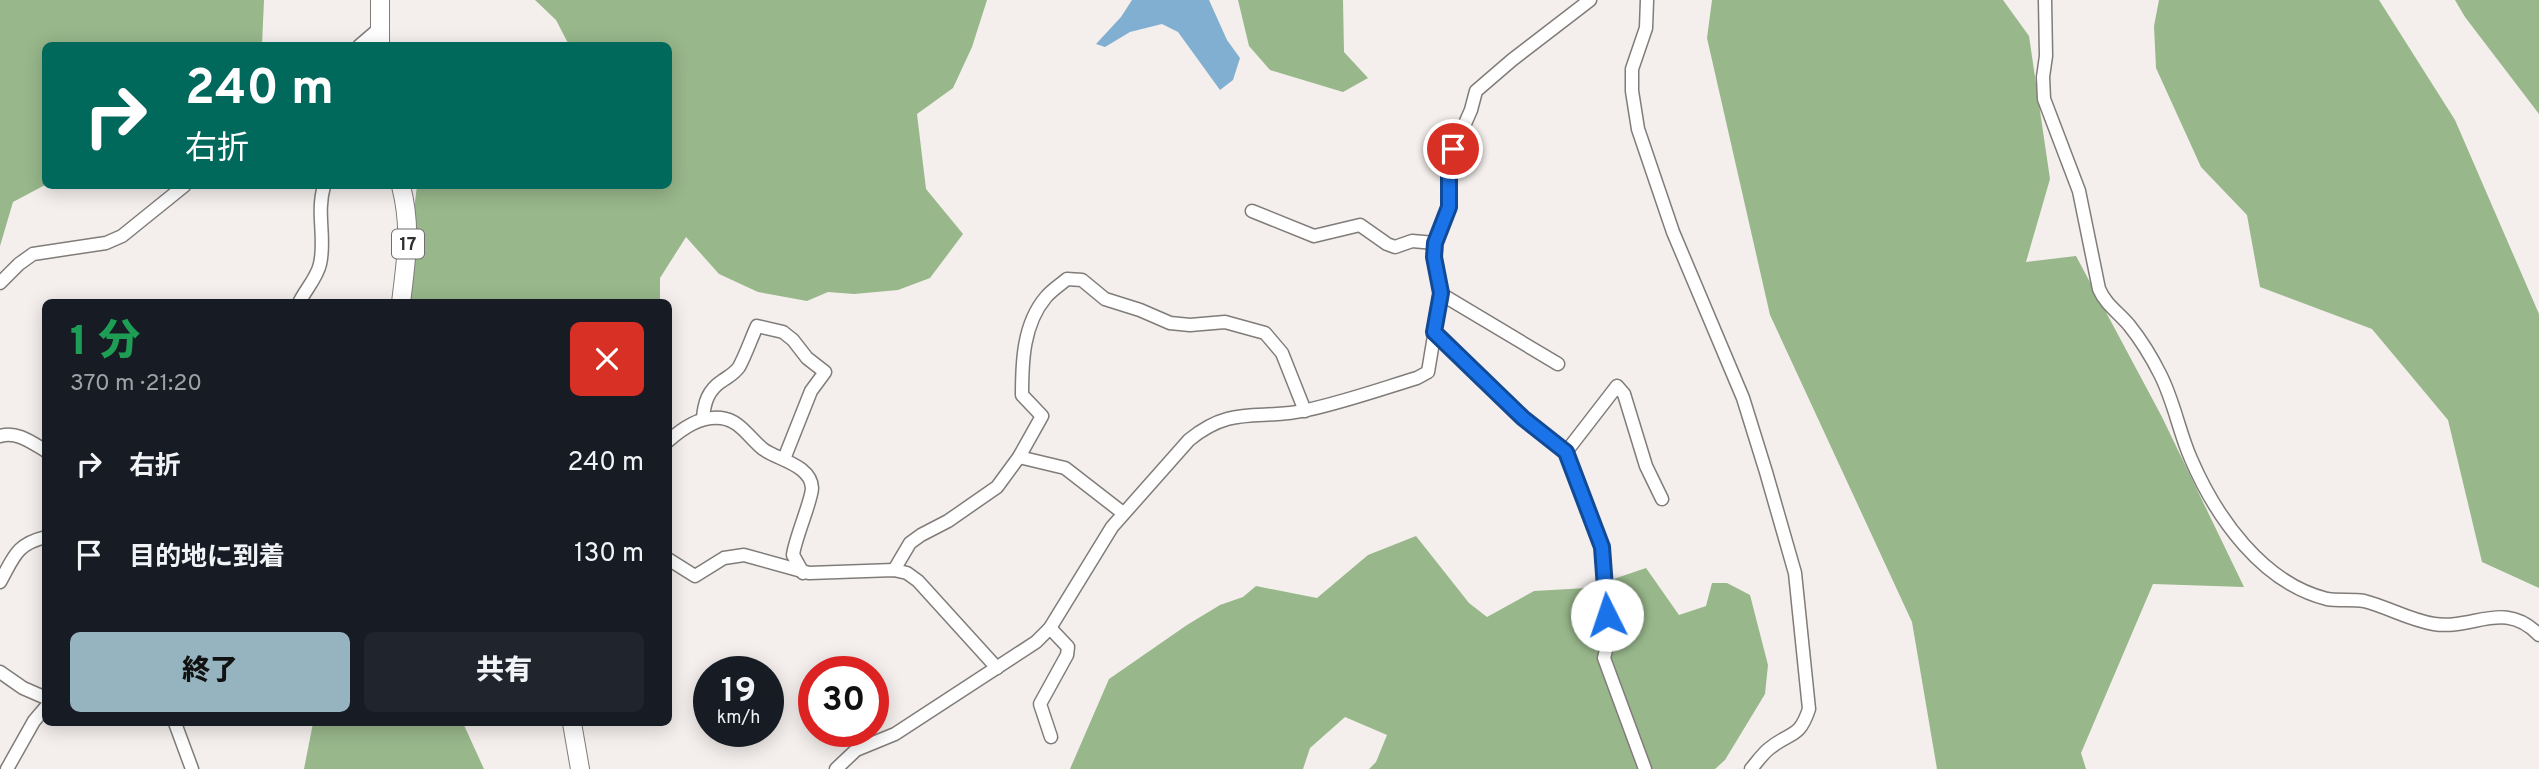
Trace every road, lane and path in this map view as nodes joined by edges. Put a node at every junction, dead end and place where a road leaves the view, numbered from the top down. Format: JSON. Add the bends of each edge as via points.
{"nodes":[{"id":1,"x":380,"y":0,"type":"edge"},
{"id":2,"x":1590,"y":0,"type":"edge"},
{"id":3,"x":1647,"y":0,"type":"edge"},
{"id":4,"x":2045,"y":0,"type":"edge"},
{"id":5,"x":380,"y":37,"type":"edge"},
{"id":6,"x":180,"y":189,"type":"edge"},
{"id":7,"x":323,"y":189,"type":"edge"},
{"id":8,"x":402,"y":189,"type":"edge"},
{"id":9,"x":1252,"y":211,"type":"dead end"},
{"id":10,"x":1435,"y":243,"type":"junction"},
{"id":11,"x":0,"y":283,"type":"edge"},
{"id":12,"x":1441,"y":293,"type":"junction"},
{"id":13,"x":301,"y":299,"type":"edge"},
{"id":14,"x":401,"y":299,"type":"edge"},
{"id":15,"x":1434,"y":332,"type":"junction"},
{"id":16,"x":1559,"y":363,"type":"dead end"},
{"id":17,"x":1305,"y":411,"type":"junction"},
{"id":18,"x":703,"y":419,"type":"junction"},
{"id":19,"x":0,"y":436,"type":"edge"},
{"id":20,"x":672,"y":437,"type":"edge"},
{"id":21,"x":42,"y":449,"type":"edge"},
{"id":22,"x":1566,"y":452,"type":"junction"},
{"id":23,"x":1019,"y":457,"type":"junction"},
{"id":24,"x":784,"y":459,"type":"junction"},
{"id":25,"x":1662,"y":499,"type":"dead end"},
{"id":26,"x":1123,"y":513,"type":"junction"},
{"id":27,"x":42,"y":538,"type":"edge"},
{"id":28,"x":672,"y":562,"type":"edge"},
{"id":29,"x":894,"y":570,"type":"junction"},
{"id":30,"x":803,"y":573,"type":"junction"},
{"id":31,"x":0,"y":582,"type":"edge"},
{"id":32,"x":1050,"y":628,"type":"junction"},
{"id":33,"x":2539,"y":635,"type":"edge"},
{"id":34,"x":997,"y":667,"type":"junction"},
{"id":35,"x":0,"y":672,"type":"edge"},
{"id":36,"x":42,"y":696,"type":"edge"},
{"id":37,"x":42,"y":712,"type":"edge"},
{"id":38,"x":176,"y":726,"type":"edge"},
{"id":39,"x":573,"y":726,"type":"edge"},
{"id":40,"x":1051,"y":737,"type":"dead end"},
{"id":41,"x":7,"y":769,"type":"edge"},
{"id":42,"x":192,"y":769,"type":"edge"},
{"id":43,"x":580,"y":769,"type":"edge"},
{"id":44,"x":836,"y":769,"type":"edge"},
{"id":45,"x":1645,"y":769,"type":"edge"},
{"id":46,"x":1751,"y":769,"type":"edge"}],
"edges":[{"from":1,"to":5,"type":"main road"},
{"from":2,"to":10,"type":"street","via":[[1476,91],[1449,160],[1449,207]]},
{"from":3,"to":46,"type":"street","via":[[1646,28],[1632,69],[1638,130],[1673,232],[1743,398],[1795,573],[1809,709],[1795,734],[1770,747]]},
{"from":4,"to":33,"type":"street","via":[[2044,99],[2079,191],[2099,289],[2129,324],[2161,375],[2190,458],[2231,528],[2261,561],[2287,582],[2312,594],[2330,600],[2365,601],[2415,621],[2440,625],[2507,617],[2521,620]]},
{"from":6,"to":11,"type":"street","via":[[122,236],[106,243],[33,254]]},
{"from":7,"to":13,"type":"street","via":[[320,267]]},
{"from":8,"to":14,"type":"main road","number":"17","via":[[408,239]]},
{"from":9,"to":10,"type":"street","via":[[1314,236],[1360,225],[1395,247]]},
{"from":10,"to":12,"type":"street"},
{"from":12,"to":15,"type":"street"},
{"from":12,"to":16,"type":"street"},
{"from":15,"to":17,"type":"street","via":[[1428,372]]},
{"from":15,"to":22,"type":"street","via":[[1523,418]]},
{"from":17,"to":23,"type":"street","via":[[1282,353],[1265,333],[1225,323],[1170,323],[1105,299],[1082,281],[1067,279],[1045,298],[1030,327],[1022,363],[1022,395],[1042,416]]},
{"from":17,"to":26,"type":"street","via":[[1214,422],[1189,440]]},
{"from":18,"to":20,"type":"street"},
{"from":18,"to":24,"type":"street","via":[[733,421],[764,449]]},
{"from":18,"to":24,"type":"street","via":[[708,395],[732,376],[757,326],[783,332],[825,372],[811,391]]},
{"from":19,"to":21,"type":"street","via":[[23,437]]},
{"from":22,"to":25,"type":"street","via":[[1616,386],[1624,394],[1646,466]]},
{"from":22,"to":45,"type":"street","via":[[1602,547],[1609,638],[1604,658]]},
{"from":23,"to":26,"type":"street","via":[[1065,468]]},
{"from":23,"to":29,"type":"street","via":[[997,487],[910,543]]},
{"from":24,"to":30,"type":"street","via":[[808,477],[812,488],[793,555]]},
{"from":26,"to":32,"type":"street"},
{"from":27,"to":31,"type":"street","via":[[19,547]]},
{"from":28,"to":30,"type":"street","via":[[695,576],[724,558],[744,555]]},
{"from":29,"to":30,"type":"street"},
{"from":29,"to":34,"type":"street","via":[[918,580]]},
{"from":32,"to":34,"type":"street"},
{"from":32,"to":40,"type":"street","via":[[1068,647],[1040,704]]},
{"from":34,"to":44,"type":"street","via":[[895,734],[856,750]]},
{"from":35,"to":36,"type":"street"},
{"from":37,"to":41,"type":"street"},
{"from":38,"to":42,"type":"street"},
{"from":39,"to":43,"type":"main road"}]}
